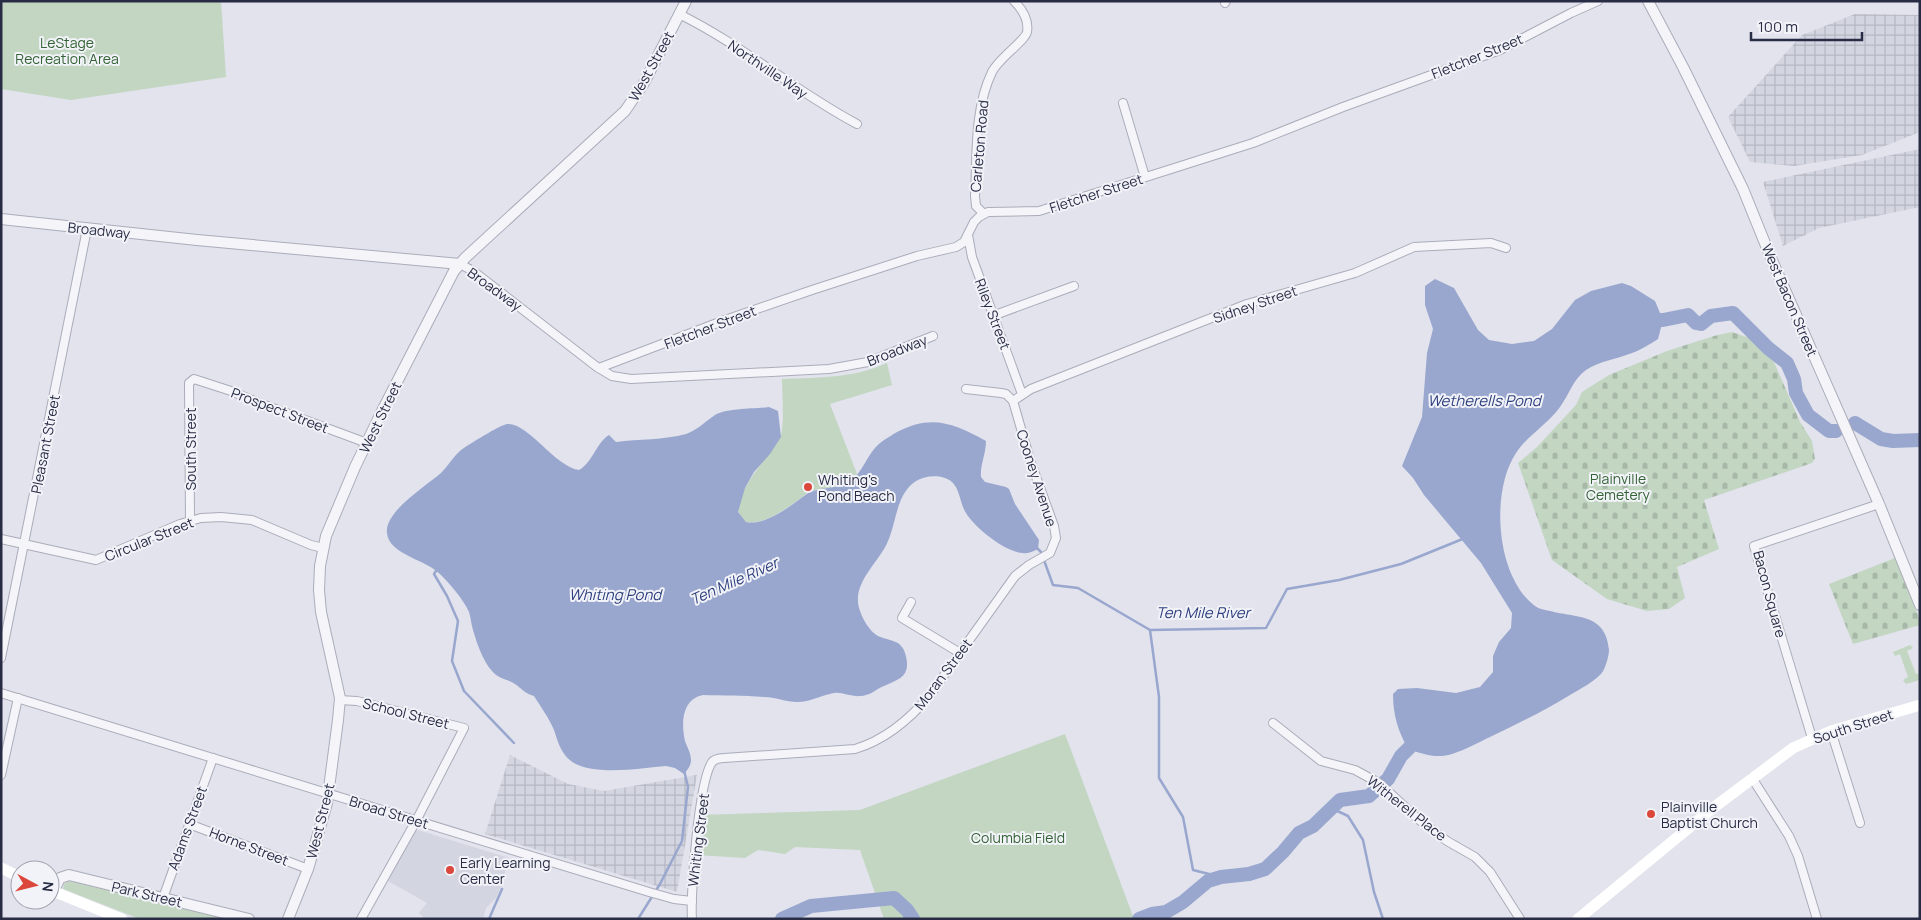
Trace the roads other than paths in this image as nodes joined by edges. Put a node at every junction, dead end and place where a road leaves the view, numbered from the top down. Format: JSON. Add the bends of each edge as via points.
{"nodes":[{"id":1,"x":686,"y":1,"type":"edge"},
{"id":2,"x":1014,"y":1,"type":"edge"},
{"id":3,"x":1598,"y":1,"type":"edge"},
{"id":4,"x":1648,"y":1,"type":"edge"},
{"id":5,"x":679,"y":14,"type":"junction"},
{"id":6,"x":1123,"y":103,"type":"dead end"},
{"id":7,"x":856,"y":124,"type":"dead end"},
{"id":8,"x":1145,"y":177,"type":"junction"},
{"id":9,"x":983,"y":213,"type":"junction"},
{"id":10,"x":1,"y":219,"type":"edge"},
{"id":11,"x":87,"y":229,"type":"junction"},
{"id":12,"x":968,"y":233,"type":"junction"},
{"id":13,"x":1506,"y":248,"type":"dead end"},
{"id":14,"x":460,"y":264,"type":"junction"},
{"id":15,"x":1074,"y":286,"type":"dead end"},
{"id":16,"x":995,"y":316,"type":"junction"},
{"id":17,"x":933,"y":336,"type":"dead end"},
{"id":18,"x":599,"y":368,"type":"junction"},
{"id":19,"x":194,"y":380,"type":"joint"},
{"id":20,"x":966,"y":388,"type":"dead end"},
{"id":21,"x":1022,"y":394,"type":"junction"},
{"id":22,"x":1013,"y":401,"type":"junction"},
{"id":23,"x":367,"y":443,"type":"junction"},
{"id":24,"x":1879,"y":504,"type":"junction"},
{"id":25,"x":190,"y":521,"type":"junction"},
{"id":26,"x":1,"y":539,"type":"edge"},
{"id":27,"x":24,"y":545,"type":"junction"},
{"id":28,"x":323,"y":548,"type":"junction"},
{"id":29,"x":1010,"y":583,"type":"joint"},
{"id":30,"x":911,"y":602,"type":"dead end"},
{"id":31,"x":1920,"y":605,"type":"edge"},
{"id":32,"x":960,"y":653,"type":"junction"},
{"id":33,"x":1,"y":658,"type":"edge"},
{"id":34,"x":1,"y":693,"type":"edge"},
{"id":35,"x":18,"y":698,"type":"junction"},
{"id":36,"x":340,"y":700,"type":"junction"},
{"id":37,"x":1920,"y":705,"type":"edge"},
{"id":38,"x":1273,"y":723,"type":"dead end"},
{"id":39,"x":1831,"y":731,"type":"junction"},
{"id":40,"x":1812,"y":738,"type":"junction"},
{"id":41,"x":213,"y":758,"type":"junction"},
{"id":42,"x":712,"y":763,"type":"joint"},
{"id":43,"x":1,"y":775,"type":"edge"},
{"id":44,"x":1752,"y":778,"type":"junction"},
{"id":45,"x":329,"y":793,"type":"junction"},
{"id":46,"x":416,"y":821,"type":"junction"},
{"id":47,"x":1860,"y":822,"type":"dead end"},
{"id":48,"x":190,"y":824,"type":"junction"},
{"id":49,"x":308,"y":869,"type":"junction"},
{"id":50,"x":60,"y":878,"type":"edge"},
{"id":51,"x":60,"y":894,"type":"edge"},
{"id":52,"x":163,"y":898,"type":"junction"},
{"id":53,"x":692,"y":901,"type":"junction"},
{"id":54,"x":115,"y":918,"type":"edge"},
{"id":55,"x":249,"y":919,"type":"edge"},
{"id":56,"x":288,"y":919,"type":"edge"},
{"id":57,"x":361,"y":919,"type":"edge"},
{"id":58,"x":692,"y":919,"type":"edge"},
{"id":59,"x":1520,"y":919,"type":"edge"},
{"id":60,"x":1578,"y":919,"type":"edge"},
{"id":61,"x":1817,"y":919,"type":"edge"}],
"edges":[{"from":1,"to":5,"type":"street","name":"West Street"},
{"from":2,"to":9,"type":"street","name":"Carleton Road","via":[[1026,18],[1027,31],[1025,38],[1000,60],[985,90],[979,122],[974,196],[976,206]]},
{"from":3,"to":8,"type":"street","name":"Fletcher Street","via":[[1500,50],[1253,143]]},
{"from":4,"to":24,"type":"street","name":"West Bacon Street","via":[[1743,189]]},
{"from":5,"to":7,"type":"street","name":"Northville Way","via":[[725,39],[814,100]]},
{"from":5,"to":14,"type":"street","name":"West Street","via":[[625,111]]},
{"from":6,"to":8,"type":"street"},
{"from":8,"to":9,"type":"street","name":"Fletcher Street","via":[[1039,211]]},
{"from":9,"to":12,"type":"street","name":"Fletcher Street"},
{"from":10,"to":11,"type":"street","name":"Broadway"},
{"from":11,"to":14,"type":"street","name":"Broadway"},
{"from":11,"to":27,"type":"street","name":"Pleasant Street"},
{"from":12,"to":16,"type":"street","name":"Riley Street","via":[[972,257]]},
{"from":12,"to":18,"type":"street","name":"Fletcher Street","via":[[964,242],[956,247],[917,256],[812,290]]},
{"from":13,"to":21,"type":"street","name":"Sidney Street","via":[[1491,243],[1414,247],[1355,272],[1247,304]]},
{"from":14,"to":18,"type":"street","name":"Broadway"},
{"from":14,"to":23,"type":"street","name":"West Street","via":[[438,300]]},
{"from":15,"to":16,"type":"street"},
{"from":16,"to":21,"type":"street","name":"Riley Street"},
{"from":17,"to":18,"type":"street","name":"Broadway","via":[[868,362],[829,369],[631,380],[612,376]]},
{"from":19,"to":23,"type":"street","name":"Prospect Street"},
{"from":19,"to":25,"type":"street","name":"South Street","via":[[190,384]]},
{"from":20,"to":22,"type":"street","via":[[1006,394]]},
{"from":21,"to":22,"type":"street","name":"Sidney Street"},
{"from":22,"to":29,"type":"street","name":"Cooney Avenue","via":[[1055,533],[1055,543],[1053,549]]},
{"from":23,"to":28,"type":"street","name":"West Street"},
{"from":24,"to":31,"type":"street","name":"West Bacon Street"},
{"from":24,"to":40,"type":"street","name":"Bacon Square","via":[[1754,546]]},
{"from":25,"to":27,"type":"street","name":"Circular Street","via":[[96,560]]},
{"from":25,"to":28,"type":"street","name":"Circular Street","via":[[211,517],[243,518]]},
{"from":26,"to":27,"type":"street","name":"Circular Street"},
{"from":27,"to":33,"type":"street","name":"Pleasant Street"},
{"from":28,"to":36,"type":"street","name":"West Street","via":[[319,590],[321,612]]},
{"from":29,"to":32,"type":"street","name":"Moran Street"},
{"from":30,"to":32,"type":"street","via":[[902,618]]},
{"from":32,"to":42,"type":"street","name":"Moran Street","via":[[916,710],[869,745],[841,751],[719,758]]},
{"from":34,"to":35,"type":"street","name":"Broad Street"},
{"from":35,"to":41,"type":"street","name":"Broad Street"},
{"from":35,"to":43,"type":"street"},
{"from":36,"to":45,"type":"street","name":"West Street"},
{"from":36,"to":46,"type":"street","name":"School Street","via":[[357,701],[464,728]]},
{"from":37,"to":39,"type":"main road","name":"South Street"},
{"from":38,"to":59,"type":"street","name":"Witherell Place","via":[[1321,761],[1355,770],[1381,785],[1418,819],[1475,857],[1490,872]]},
{"from":39,"to":40,"type":"main road","name":"South Street"},
{"from":39,"to":47,"type":"street"},
{"from":40,"to":44,"type":"main road","name":"South Street"},
{"from":41,"to":45,"type":"street","name":"Broad Street"},
{"from":41,"to":48,"type":"street","name":"Adams Street"},
{"from":42,"to":53,"type":"street","name":"Whiting Street","via":[[698,827]]},
{"from":44,"to":60,"type":"main road","name":"South Street"},
{"from":44,"to":61,"type":"street","via":[[1789,836]]},
{"from":45,"to":46,"type":"street","name":"Broad Street"},
{"from":45,"to":49,"type":"street","name":"West Street"},
{"from":46,"to":53,"type":"street","name":"Broad Street","via":[[649,892]]},
{"from":46,"to":57,"type":"street","name":"School Street"},
{"from":48,"to":49,"type":"street","name":"Horne Street"},
{"from":48,"to":52,"type":"street","name":"Adams Street"},
{"from":49,"to":56,"type":"street","name":"West Street"},
{"from":50,"to":52,"type":"street","name":"Park Street","via":[[70,875]]},
{"from":51,"to":54,"type":"main road"},
{"from":52,"to":55,"type":"street","name":"Park Street"},
{"from":53,"to":58,"type":"street","name":"Whiting Street"}]}
